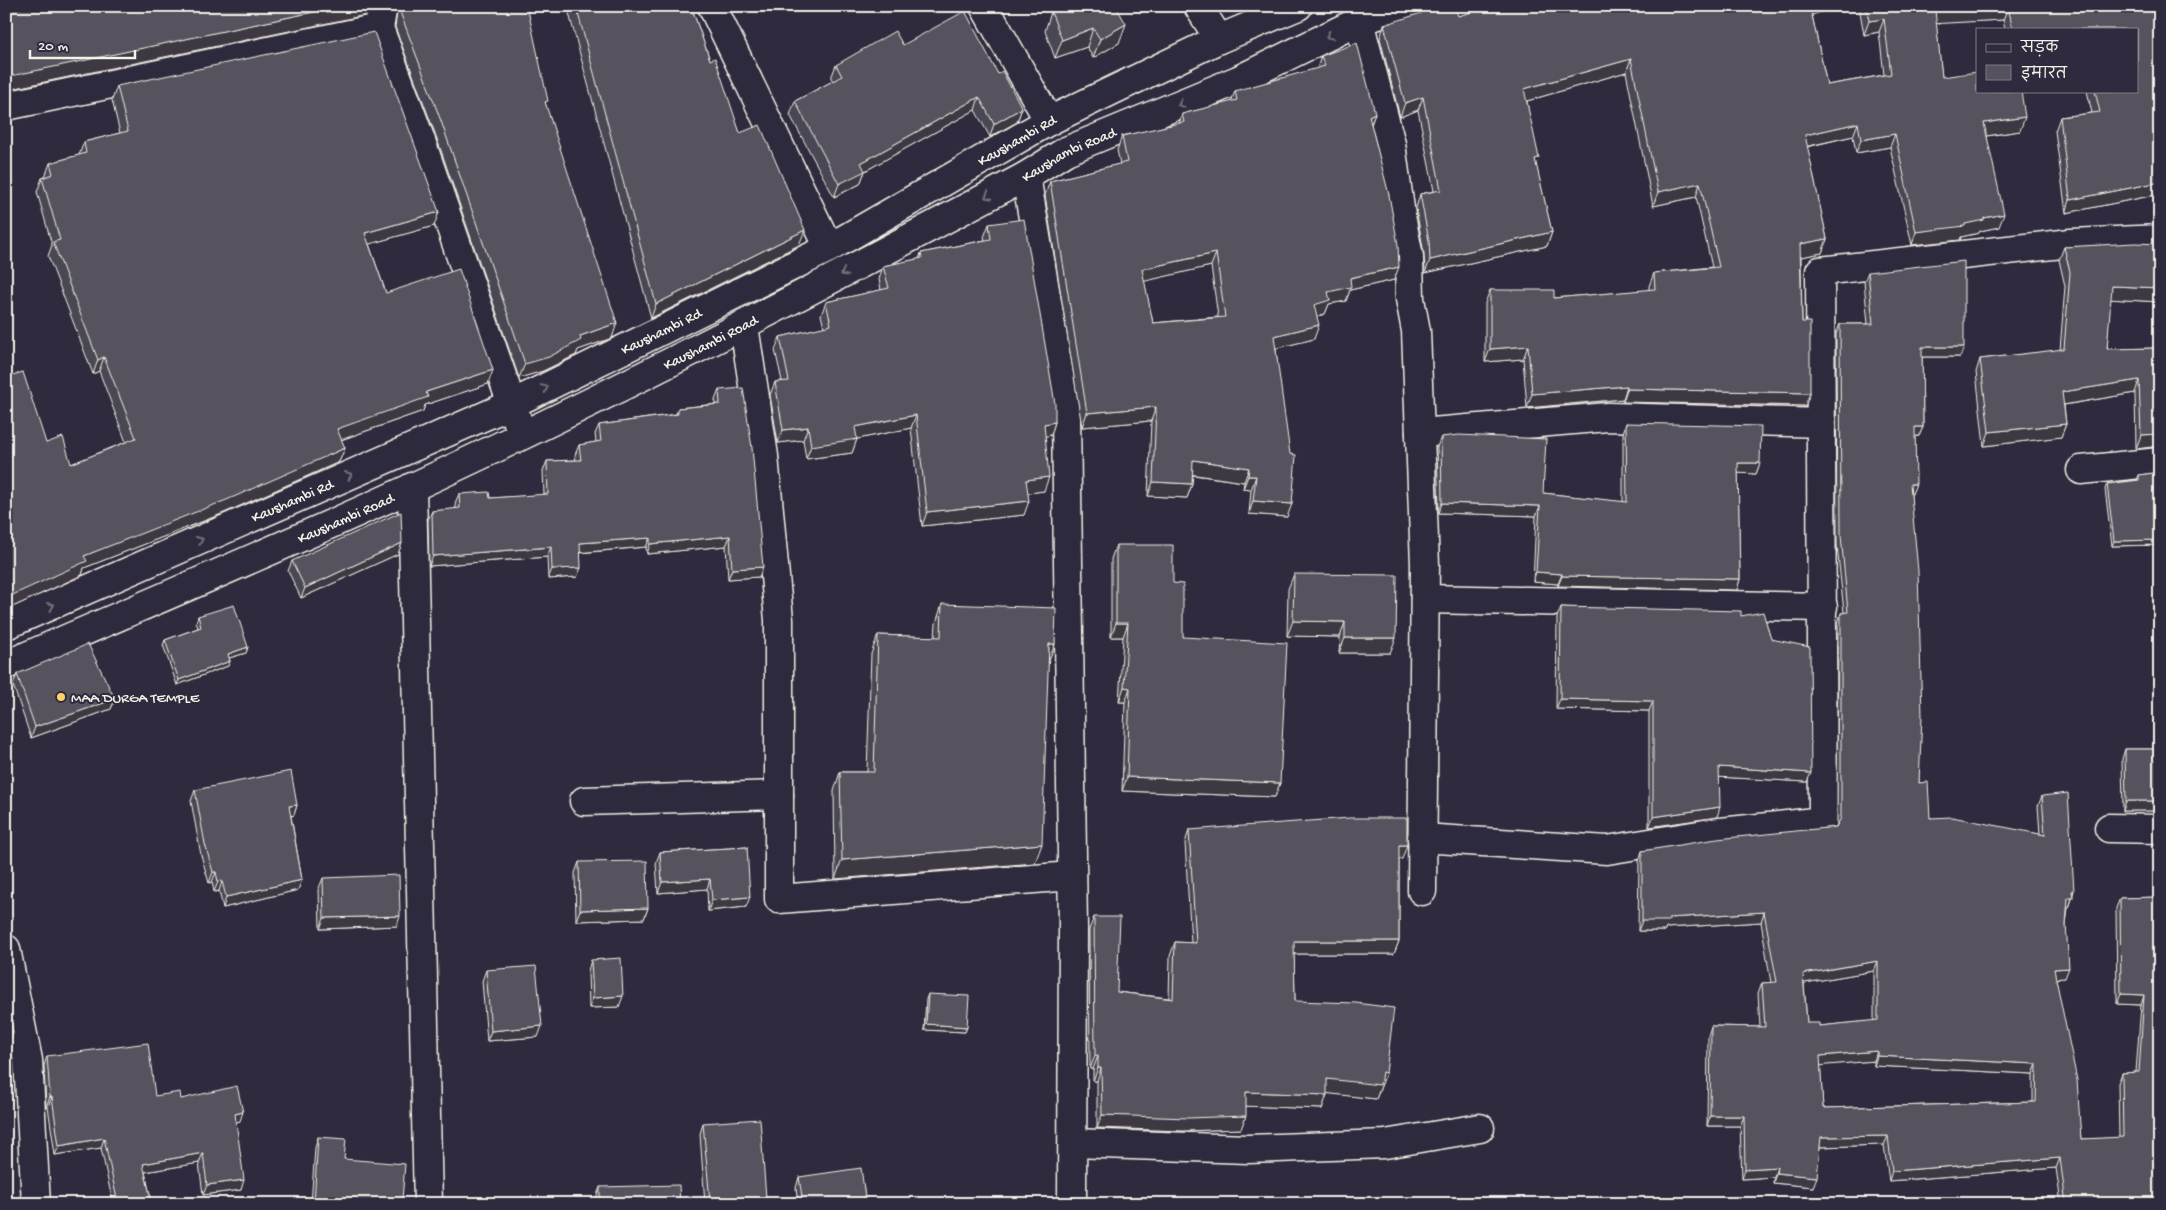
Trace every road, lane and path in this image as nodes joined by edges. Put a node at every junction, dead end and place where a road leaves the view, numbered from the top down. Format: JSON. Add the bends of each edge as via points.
{"nodes":[{"id":1,"x":20,"y":6,"type":"edge"},
{"id":2,"x":712,"y":6,"type":"edge"},
{"id":3,"x":984,"y":6,"type":"edge"},
{"id":4,"x":1198,"y":6,"type":"edge"},
{"id":5,"x":1298,"y":6,"type":"edge"},
{"id":6,"x":1407,"y":6,"type":"edge"},
{"id":7,"x":6,"y":10,"type":"edge"},
{"id":8,"x":381,"y":17,"type":"edge"},
{"id":9,"x":1359,"y":22,"type":"junction"},
{"id":10,"x":1219,"y":39,"type":"junction"},
{"id":11,"x":6,"y":106,"type":"edge"},
{"id":12,"x":1049,"y":121,"type":"junction"},
{"id":13,"x":1026,"y":176,"type":"junction"},
{"id":14,"x":2160,"y":238,"type":"edge"},
{"id":15,"x":829,"y":248,"type":"junction"},
{"id":16,"x":744,"y":326,"type":"junction"},
{"id":17,"x":512,"y":404,"type":"junction"},
{"id":18,"x":1822,"y":424,"type":"junction"},
{"id":19,"x":1420,"y":433,"type":"junction"},
{"id":20,"x":522,"y":434,"type":"junction"},
{"id":21,"x":2160,"y":462,"type":"edge"},
{"id":22,"x":2081,"y":470,"type":"dead end"},
{"id":23,"x":412,"y":487,"type":"junction"},
{"id":24,"x":1425,"y":599,"type":"junction"},
{"id":25,"x":1823,"y":606,"type":"junction"},
{"id":26,"x":6,"y":625,"type":"edge"},
{"id":27,"x":6,"y":665,"type":"edge"},
{"id":28,"x":779,"y":796,"type":"junction"},
{"id":29,"x":584,"y":801,"type":"dead end"},
{"id":30,"x":2109,"y":828,"type":"dead end"},
{"id":31,"x":2160,"y":829,"type":"edge"},
{"id":32,"x":1422,"y":838,"type":"junction"},
{"id":33,"x":1072,"y":876,"type":"junction"},
{"id":34,"x":1422,"y":891,"type":"dead end"},
{"id":35,"x":6,"y":949,"type":"edge"},
{"id":36,"x":1480,"y":1128,"type":"dead end"},
{"id":37,"x":1072,"y":1143,"type":"junction"},
{"id":38,"x":36,"y":1204,"type":"edge"},
{"id":39,"x":428,"y":1204,"type":"edge"},
{"id":40,"x":1072,"y":1204,"type":"edge"}],
"edges":[{"from":1,"to":7,"type":"street"},
{"from":2,"to":15,"type":"street"},
{"from":3,"to":12,"type":"street"},
{"from":4,"to":10,"type":"street"},
{"from":5,"to":10,"type":"street","name":"Kaushambi Rd"},
{"from":6,"to":9,"type":"street","name":"Kaushambi Road"},
{"from":8,"to":11,"type":"street"},
{"from":8,"to":17,"type":"street"},
{"from":9,"to":13,"type":"street","name":"Kaushambi Road","one_way":true,"via":[[1238,80],[1066,151]]},
{"from":9,"to":19,"type":"street","via":[[1391,144],[1409,257]]},
{"from":10,"to":12,"type":"street","name":"Kaushambi Rd"},
{"from":12,"to":15,"type":"street","name":"Kaushambi Rd"},
{"from":13,"to":16,"type":"street","name":"Kaushambi Road","one_way":true},
{"from":13,"to":33,"type":"street","via":[[1066,416]]},
{"from":14,"to":18,"type":"street","via":[[2071,243],[1820,271]]},
{"from":17,"to":15,"type":"street","name":"Kaushambi Rd","one_way":true},
{"from":16,"to":20,"type":"street","name":"Kaushambi Road"},
{"from":16,"to":28,"type":"street","via":[[764,456],[778,620]]},
{"from":17,"to":20,"type":"street"},
{"from":26,"to":17,"type":"street","name":"Kaushambi Rd","one_way":true},
{"from":18,"to":19,"type":"street","via":[[1608,417]]},
{"from":18,"to":25,"type":"street"},
{"from":19,"to":24,"type":"street"},
{"from":20,"to":23,"type":"street","name":"Kaushambi Road"},
{"from":21,"to":22,"type":"street"},
{"from":23,"to":27,"type":"street","name":"Kaushambi Road"},
{"from":23,"to":39,"type":"street"},
{"from":24,"to":25,"type":"street"},
{"from":24,"to":32,"type":"street"},
{"from":25,"to":32,"type":"street","via":[[1823,822],[1711,833],[1607,850]]},
{"from":28,"to":29,"type":"street"},
{"from":28,"to":33,"type":"street","via":[[779,899]]},
{"from":30,"to":31,"type":"street"},
{"from":32,"to":34,"type":"street"},
{"from":33,"to":37,"type":"street"},
{"from":35,"to":38,"type":"street","via":[[28,1060]]},
{"from":36,"to":37,"type":"street","via":[[1385,1144],[1248,1149]]},
{"from":37,"to":40,"type":"street"}]}
